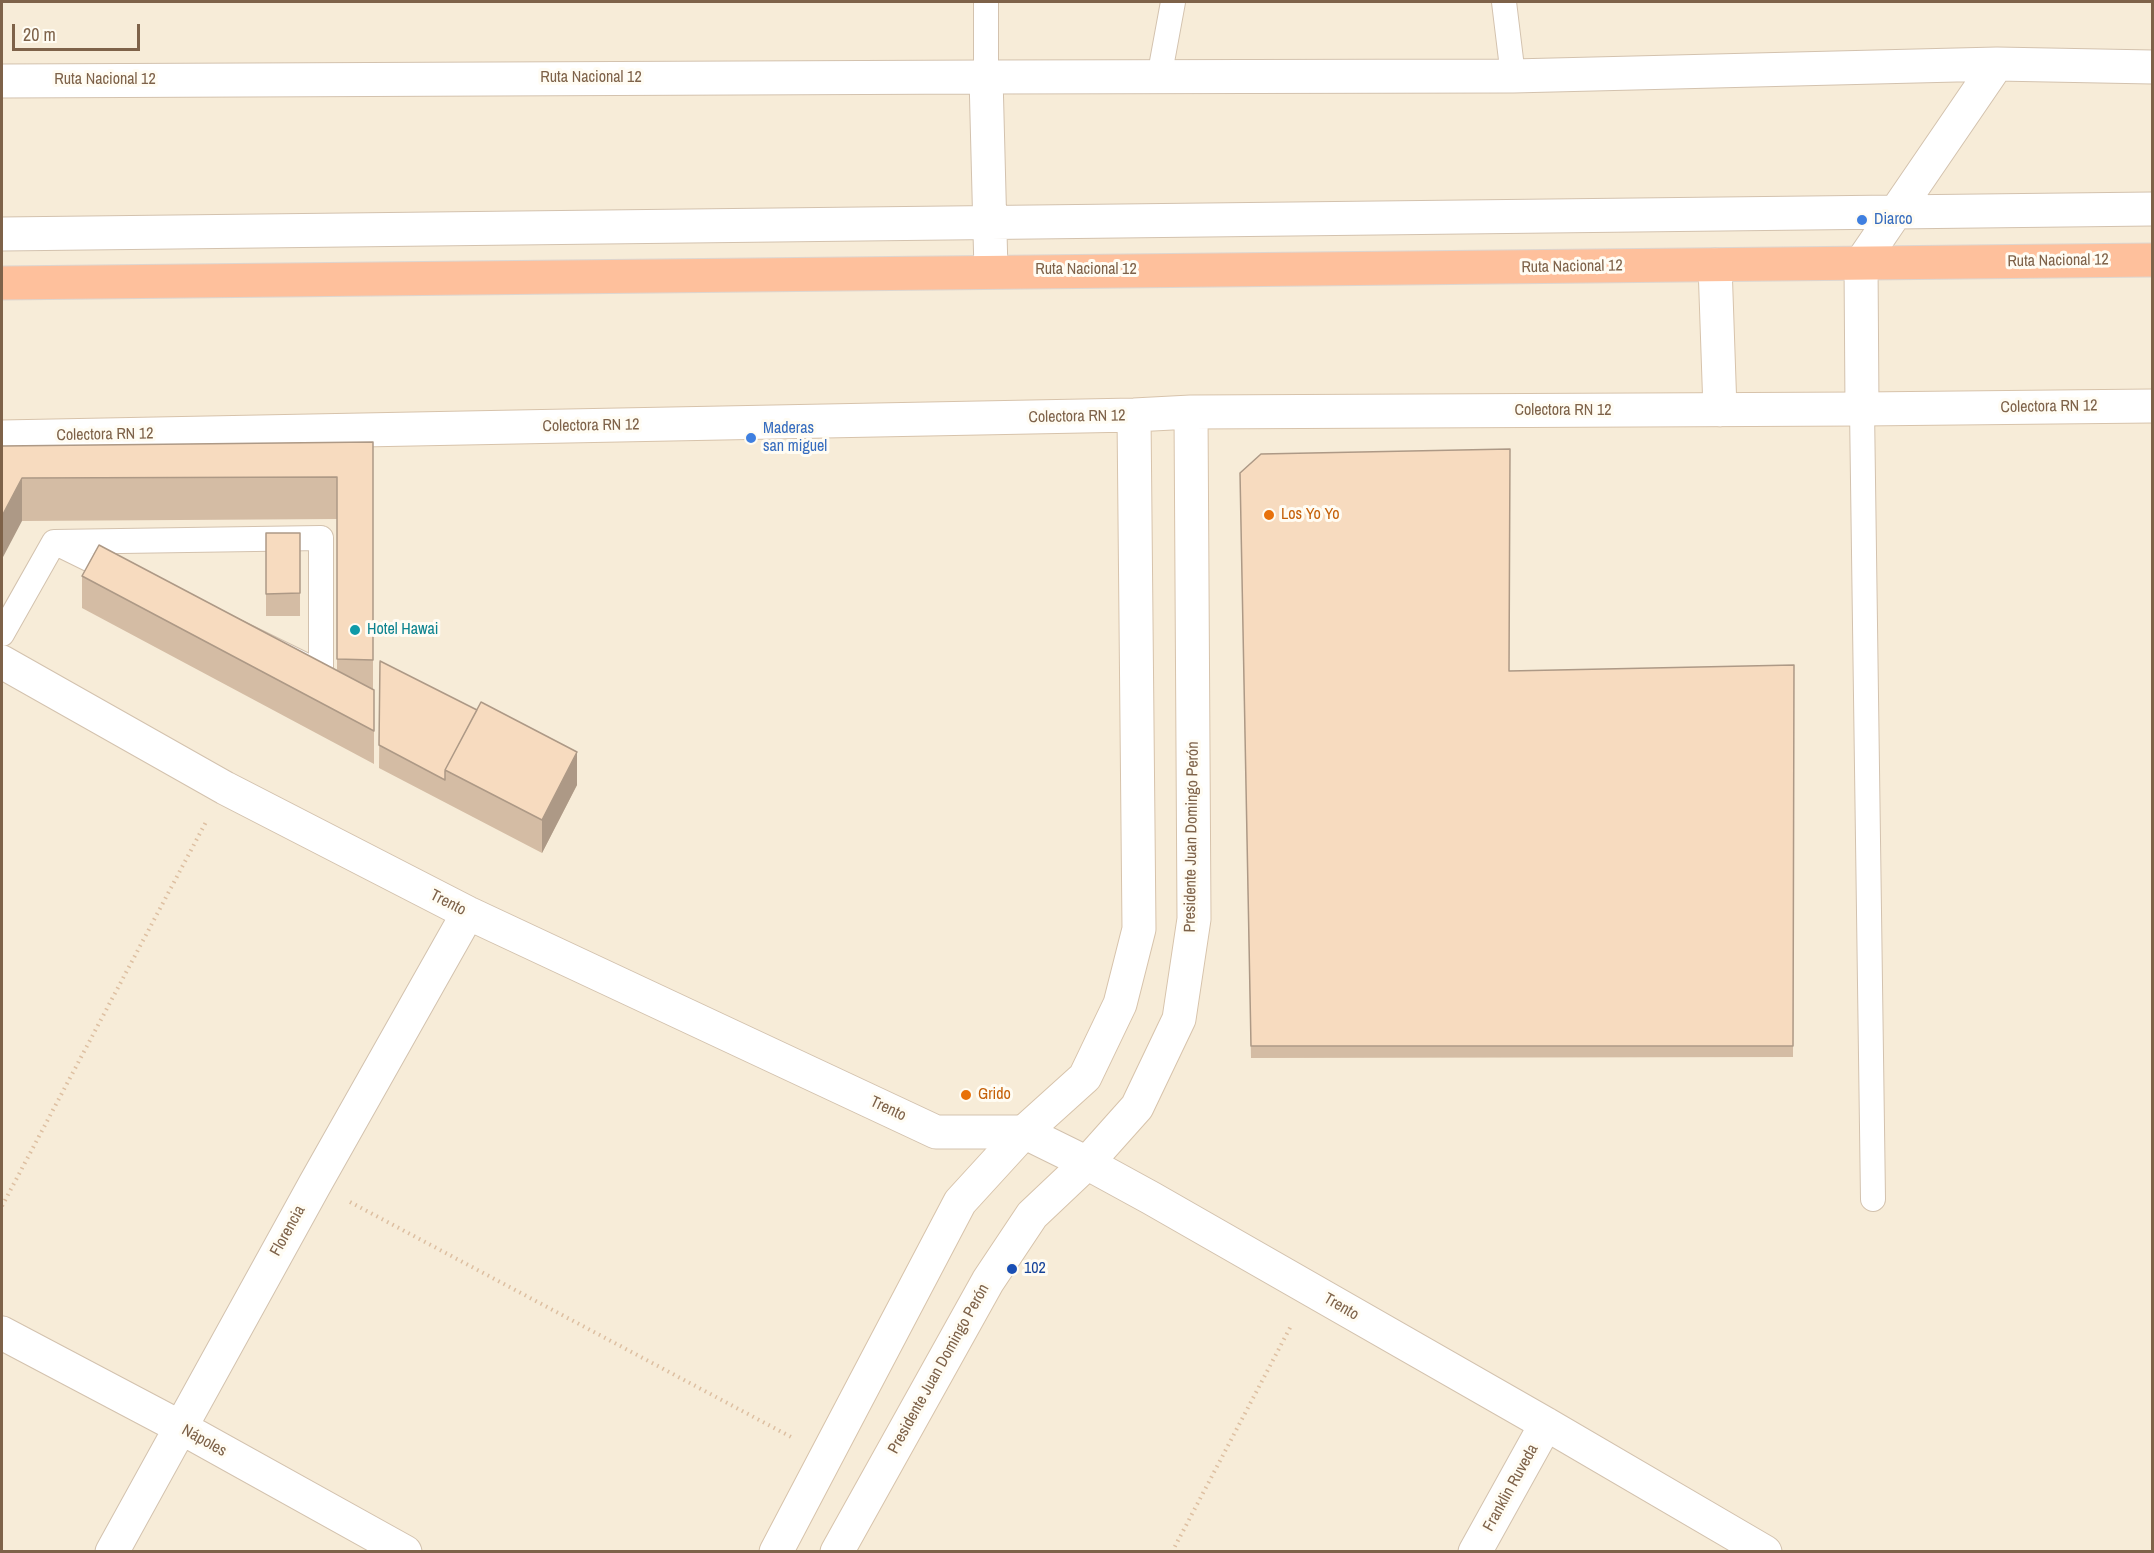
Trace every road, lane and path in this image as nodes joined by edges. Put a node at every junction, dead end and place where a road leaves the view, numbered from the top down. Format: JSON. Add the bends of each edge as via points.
{"nodes":[{"id":1,"x":986,"y":2,"type":"edge"},
{"id":2,"x":1173,"y":2,"type":"edge"},
{"id":3,"x":1504,"y":2,"type":"edge"},
{"id":4,"x":1997,"y":64,"type":"junction"},
{"id":5,"x":2152,"y":67,"type":"edge"},
{"id":6,"x":1513,"y":76,"type":"junction"},
{"id":7,"x":986,"y":77,"type":"junction"},
{"id":8,"x":1159,"y":78,"type":"junction"},
{"id":9,"x":2,"y":81,"type":"edge"},
{"id":10,"x":2152,"y":208,"type":"edge"},
{"id":11,"x":2,"y":234,"type":"edge"},
{"id":12,"x":2152,"y":260,"type":"edge"},
{"id":13,"x":1862,"y":263,"type":"junction"},
{"id":14,"x":1715,"y":266,"type":"junction"},
{"id":15,"x":991,"y":271,"type":"junction"},
{"id":16,"x":2,"y":283,"type":"edge"},
{"id":17,"x":2152,"y":406,"type":"edge"},
{"id":18,"x":1862,"y":409,"type":"junction"},
{"id":19,"x":1720,"y":410,"type":"junction"},
{"id":20,"x":1191,"y":412,"type":"junction"},
{"id":21,"x":1134,"y":416,"type":"junction"},
{"id":22,"x":2,"y":436,"type":"edge"},
{"id":23,"x":54,"y":542,"type":"junction"},
{"id":24,"x":2,"y":633,"type":"edge"},
{"id":25,"x":2,"y":662,"type":"edge"},
{"id":26,"x":225,"y":788,"type":"junction"},
{"id":27,"x":468,"y":913,"type":"junction"},
{"id":28,"x":1024,"y":1132,"type":"junction"},
{"id":29,"x":1087,"y":1163,"type":"junction"},
{"id":30,"x":315,"y":1184,"type":"junction"},
{"id":31,"x":1873,"y":1199,"type":"dead end"},
{"id":32,"x":2,"y":1206,"type":"edge"},
{"id":33,"x":1310,"y":1290,"type":"junction"},
{"id":34,"x":2,"y":1333,"type":"edge"},
{"id":35,"x":1546,"y":1424,"type":"junction"},
{"id":36,"x":180,"y":1427,"type":"junction"},
{"id":37,"x":827,"y":1456,"type":"junction"},
{"id":38,"x":112,"y":1551,"type":"edge"},
{"id":39,"x":405,"y":1551,"type":"edge"},
{"id":40,"x":776,"y":1551,"type":"edge"},
{"id":41,"x":837,"y":1551,"type":"edge"},
{"id":42,"x":1172,"y":1551,"type":"edge"},
{"id":43,"x":1475,"y":1551,"type":"edge"},
{"id":44,"x":1765,"y":1551,"type":"edge"}],
"edges":[{"from":1,"to":7,"type":"lane"},
{"from":2,"to":8,"type":"lane"},
{"from":3,"to":6,"type":"lane"},
{"from":4,"to":5,"type":"street","name":"Ruta Nacional 12"},
{"from":4,"to":6,"type":"street","name":"Ruta Nacional 12"},
{"from":4,"to":13,"type":"street"},
{"from":6,"to":8,"type":"street","name":"Ruta Nacional 12"},
{"from":7,"to":8,"type":"street","name":"Ruta Nacional 12"},
{"from":7,"to":9,"type":"street","name":"Ruta Nacional 12"},
{"from":7,"to":15,"type":"street"},
{"from":10,"to":11,"type":"street"},
{"from":12,"to":13,"type":"highway","name":"Ruta Nacional 12"},
{"from":13,"to":14,"type":"highway","name":"Ruta Nacional 12"},
{"from":13,"to":18,"type":"street"},
{"from":14,"to":15,"type":"highway","name":"Ruta Nacional 12"},
{"from":14,"to":19,"type":"street"},
{"from":15,"to":16,"type":"highway","name":"Ruta Nacional 12"},
{"from":17,"to":18,"type":"street","name":"Colectora RN 12"},
{"from":18,"to":19,"type":"street","name":"Colectora RN 12"},
{"from":18,"to":31,"type":"lane"},
{"from":19,"to":20,"type":"street","name":"Colectora RN 12"},
{"from":20,"to":21,"type":"street","name":"Colectora RN 12"},
{"from":20,"to":29,"type":"street","name":"Presidente Juan Domingo Perón","via":[[1194,919],[1179,1019],[1137,1107]]},
{"from":21,"to":22,"type":"street","name":"Colectora RN 12"},
{"from":21,"to":28,"type":"street","via":[[1139,929],[1120,1005],[1085,1077]]},
{"from":23,"to":23,"type":"lane","via":[[289,658],[321,673],[321,538]]},
{"from":23,"to":24,"type":"lane"},
{"from":25,"to":26,"type":"street","name":"Trento"},
{"from":26,"to":27,"type":"street","name":"Trento"},
{"from":26,"to":32,"type":"path"},
{"from":27,"to":28,"type":"street","name":"Trento","via":[[936,1132]]},
{"from":27,"to":30,"type":"street","name":"Florencia"},
{"from":28,"to":29,"type":"street","name":"Trento"},
{"from":28,"to":37,"type":"street","via":[[960,1202]]},
{"from":29,"to":33,"type":"street","name":"Trento"},
{"from":29,"to":41,"type":"street","name":"Presidente Juan Domingo Perón","via":[[1032,1215],[988,1281]]},
{"from":30,"to":36,"type":"street","name":"Florencia"},
{"from":30,"to":37,"type":"path"},
{"from":33,"to":35,"type":"street","name":"Trento"},
{"from":33,"to":42,"type":"path"},
{"from":34,"to":36,"type":"street","name":"Nápoles"},
{"from":35,"to":43,"type":"street","name":"Franklin Ruveda"},
{"from":35,"to":44,"type":"street","name":"Trento"},
{"from":36,"to":38,"type":"street","name":"Florencia"},
{"from":36,"to":39,"type":"street","name":"Nápoles"},
{"from":37,"to":40,"type":"street"}]}
